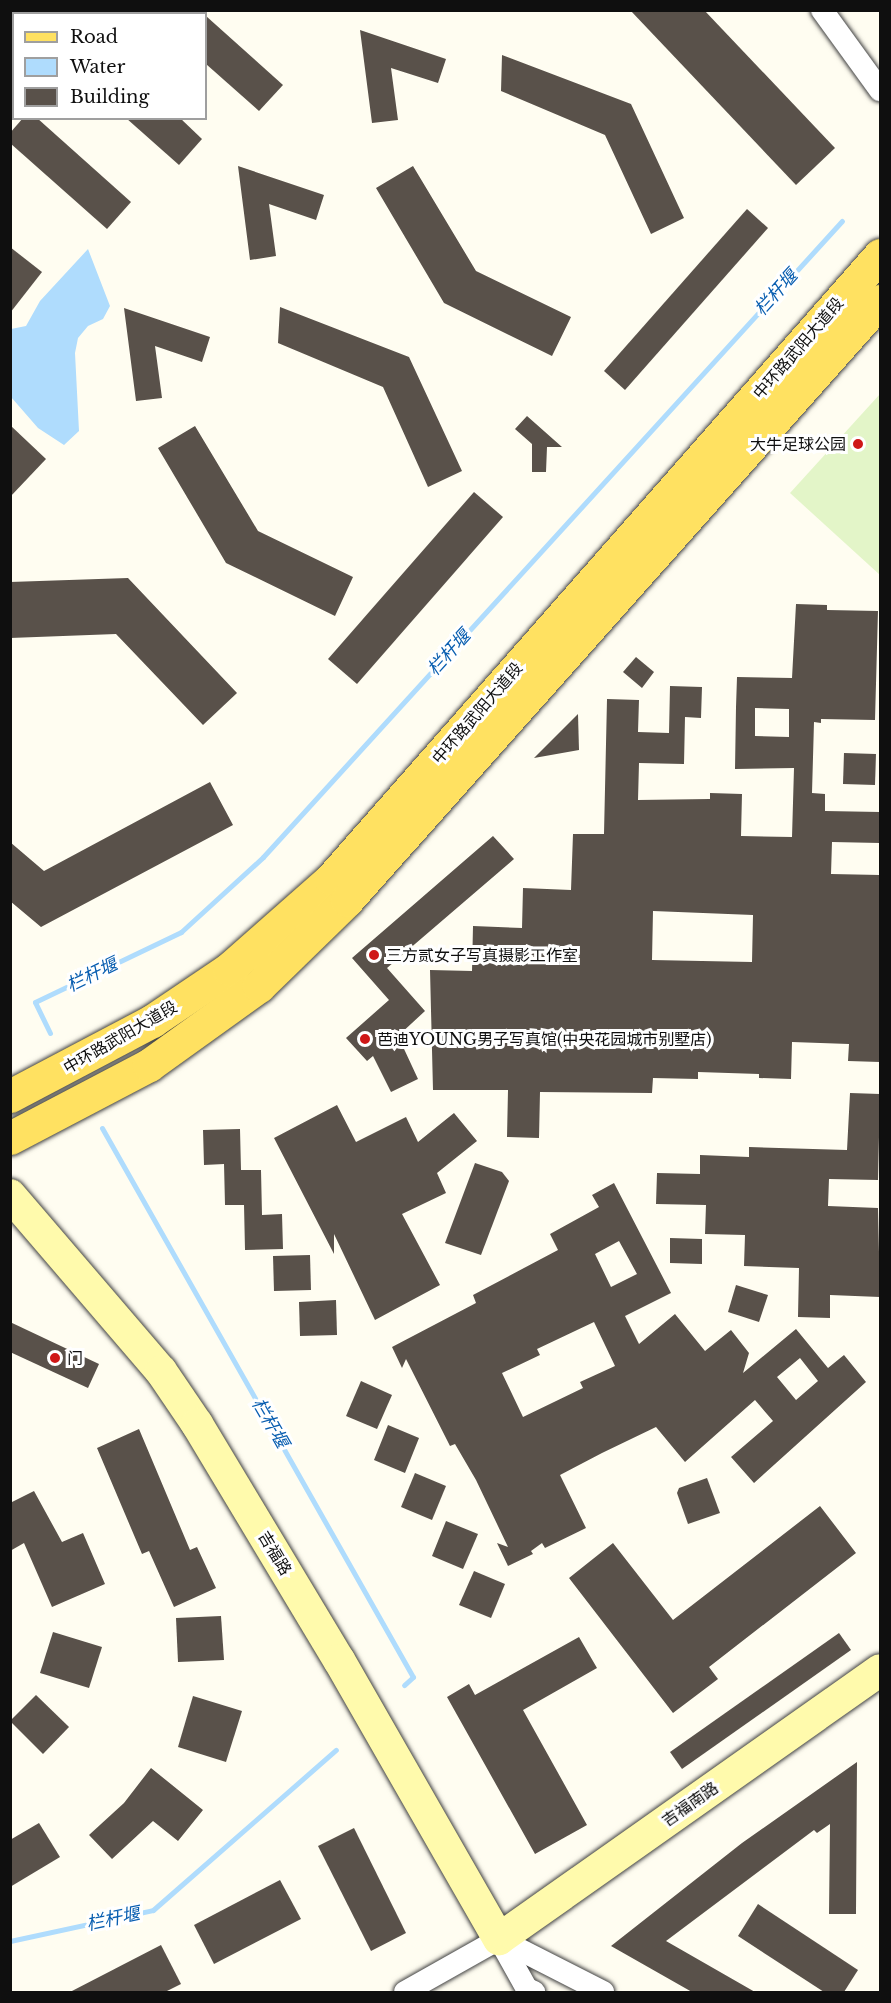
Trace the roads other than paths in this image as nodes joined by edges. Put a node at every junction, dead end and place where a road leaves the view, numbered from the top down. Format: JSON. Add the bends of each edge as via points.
{"nodes":[{"id":1,"x":822,"y":10,"type":"edge"},
{"id":2,"x":880,"y":90,"type":"edge"},
{"id":3,"x":880,"y":255,"type":"edge"},
{"id":4,"x":880,"y":301,"type":"edge"},
{"id":5,"x":10,"y":1096,"type":"edge"},
{"id":6,"x":10,"y":1138,"type":"edge"},
{"id":7,"x":10,"y":1194,"type":"edge"},
{"id":8,"x":880,"y":1670,"type":"edge"},
{"id":9,"x":499,"y":1939,"type":"junction"},
{"id":10,"x":405,"y":1992,"type":"edge"},
{"id":11,"x":534,"y":1992,"type":"edge"},
{"id":12,"x":603,"y":1992,"type":"edge"}],
"edges":[{"from":1,"to":2,"type":"street"},
{"from":3,"to":5,"type":"main road","name":"中环路武阳大道段","via":[[331,879],[210,982],[93,1055]]},
{"from":4,"to":6,"type":"main road","name":"中环路武阳大道段","via":[[347,900],[267,978],[149,1065]]},
{"from":7,"to":9,"type":"street","name":"吉福路","via":[[161,1371],[197,1424],[339,1660]]},
{"from":8,"to":9,"type":"street","name":"吉福南路"},
{"from":9,"to":10,"type":"street"},
{"from":9,"to":11,"type":"street","via":[[527,1989]]},
{"from":9,"to":12,"type":"street"}]}
